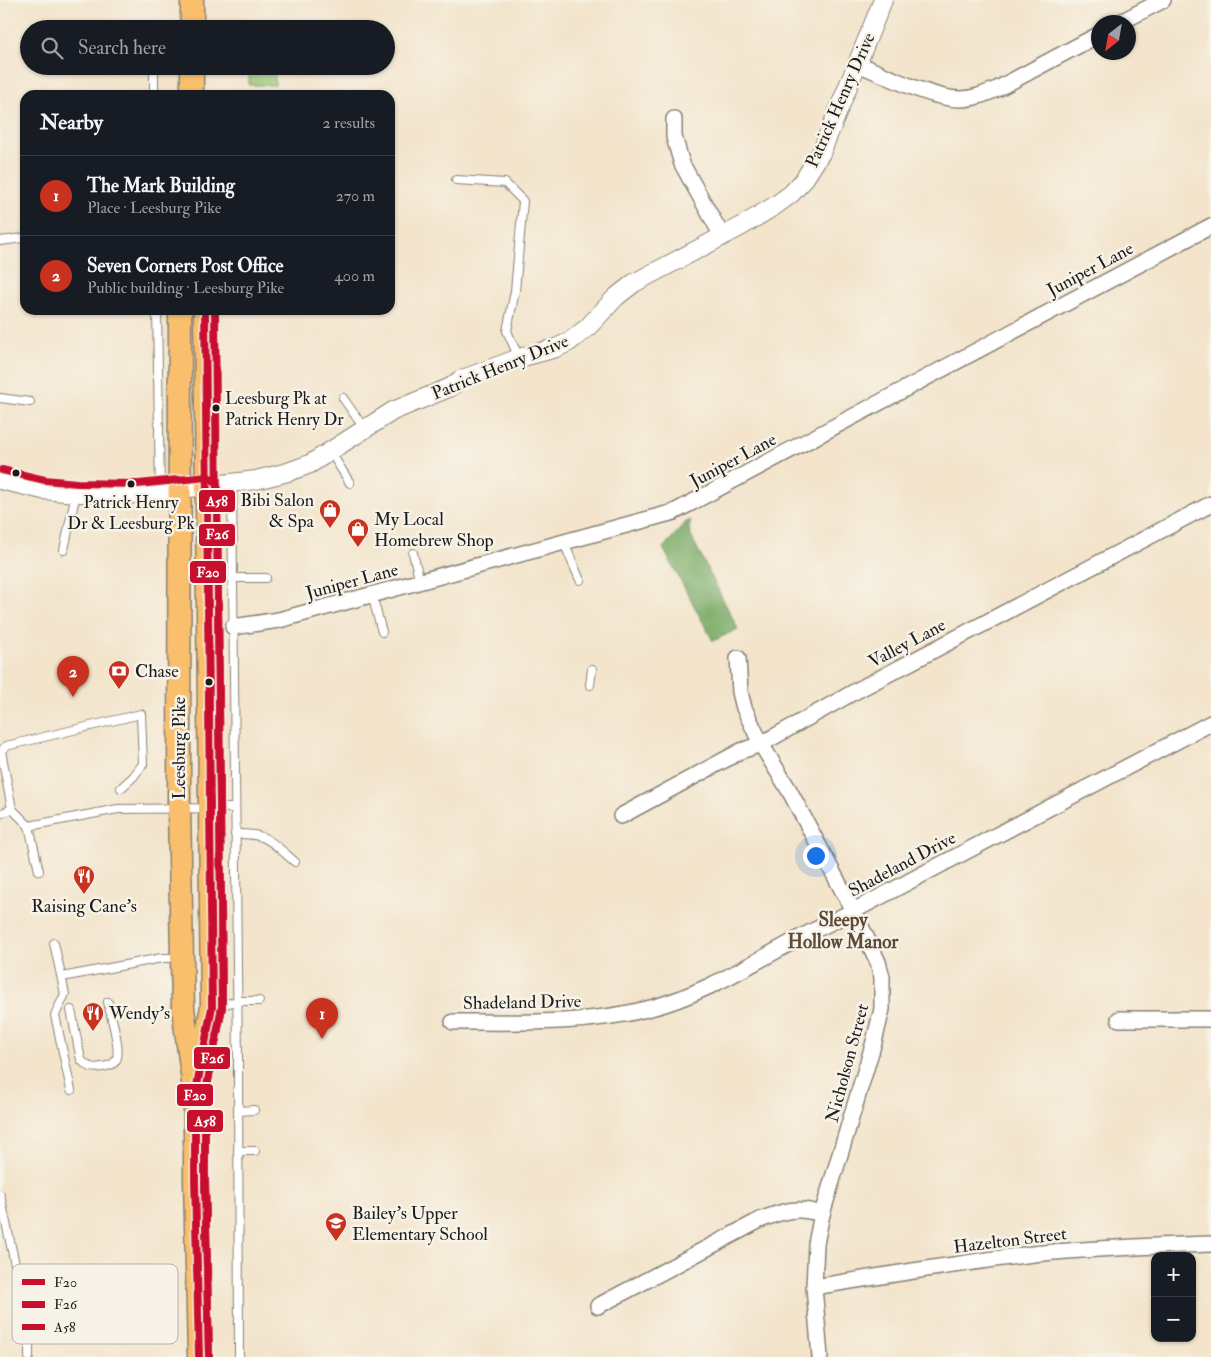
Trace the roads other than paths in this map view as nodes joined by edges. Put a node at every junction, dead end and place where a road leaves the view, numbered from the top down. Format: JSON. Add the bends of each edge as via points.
{"nodes":[{"id":1,"x":192,"y":0,"type":"edge"},
{"id":2,"x":883,"y":0,"type":"edge"},
{"id":3,"x":1163,"y":0,"type":"edge"},
{"id":4,"x":1134,"y":15,"type":"edge"},
{"id":5,"x":192,"y":20,"type":"edge"},
{"id":6,"x":1091,"y":38,"type":"edge"},
{"id":7,"x":858,"y":64,"type":"junction"},
{"id":8,"x":154,"y":75,"type":"edge"},
{"id":9,"x":192,"y":75,"type":"edge"},
{"id":10,"x":154,"y":90,"type":"edge"},
{"id":11,"x":192,"y":90,"type":"edge"},
{"id":12,"x":674,"y":119,"type":"dead end"},
{"id":13,"x":456,"y":180,"type":"dead end"},
{"id":14,"x":1211,"y":226,"type":"edge"},
{"id":15,"x":722,"y":236,"type":"junction"},
{"id":16,"x":20,"y":238,"type":"edge"},
{"id":17,"x":0,"y":241,"type":"edge"},
{"id":18,"x":157,"y":315,"type":"edge"},
{"id":19,"x":180,"y":315,"type":"edge"},
{"id":20,"x":206,"y":315,"type":"edge"},
{"id":21,"x":519,"y":358,"type":"junction"},
{"id":22,"x":0,"y":398,"type":"edge"},
{"id":23,"x":343,"y":398,"type":"dead end"},
{"id":24,"x":30,"y":402,"type":"dead end"},
{"id":25,"x":364,"y":428,"type":"junction"},
{"id":26,"x":330,"y":451,"type":"junction"},
{"id":27,"x":0,"y":480,"type":"edge"},
{"id":28,"x":350,"y":483,"type":"dead end"},
{"id":29,"x":232,"y":484,"type":"junction"},
{"id":30,"x":207,"y":487,"type":"junction"},
{"id":31,"x":170,"y":491,"type":"junction"},
{"id":32,"x":76,"y":493,"type":"junction"},
{"id":33,"x":1211,"y":504,"type":"edge"},
{"id":34,"x":564,"y":543,"type":"junction"},
{"id":35,"x":64,"y":550,"type":"dead end"},
{"id":36,"x":413,"y":553,"type":"dead end"},
{"id":37,"x":232,"y":578,"type":"junction"},
{"id":38,"x":266,"y":578,"type":"dead end"},
{"id":39,"x":580,"y":580,"type":"dead end"},
{"id":40,"x":420,"y":582,"type":"junction"},
{"id":41,"x":372,"y":595,"type":"junction"},
{"id":42,"x":233,"y":627,"type":"junction"},
{"id":43,"x":382,"y":632,"type":"dead end"},
{"id":44,"x":738,"y":658,"type":"dead end"},
{"id":45,"x":592,"y":669,"type":"dead end"},
{"id":46,"x":590,"y":685,"type":"dead end"},
{"id":47,"x":1211,"y":723,"type":"edge"},
{"id":48,"x":761,"y":744,"type":"junction"},
{"id":49,"x":121,"y":788,"type":"dead end"},
{"id":50,"x":210,"y":807,"type":"junction"},
{"id":51,"x":178,"y":808,"type":"junction"},
{"id":52,"x":235,"y":808,"type":"junction"},
{"id":53,"x":12,"y":809,"type":"junction"},
{"id":54,"x":0,"y":814,"type":"edge"},
{"id":55,"x":621,"y":816,"type":"dead end"},
{"id":56,"x":29,"y":826,"type":"junction"},
{"id":57,"x":235,"y":834,"type":"junction"},
{"id":58,"x":295,"y":862,"type":"dead end"},
{"id":59,"x":39,"y":872,"type":"dead end"},
{"id":60,"x":854,"y":912,"type":"junction"},
{"id":61,"x":54,"y":943,"type":"dead end"},
{"id":62,"x":182,"y":958,"type":"junction"},
{"id":63,"x":62,"y":977,"type":"junction"},
{"id":64,"x":259,"y":1000,"type":"dead end"},
{"id":65,"x":237,"y":1001,"type":"junction"},
{"id":66,"x":108,"y":1002,"type":"dead end"},
{"id":67,"x":212,"y":1007,"type":"junction"},
{"id":68,"x":71,"y":1010,"type":"dead end"},
{"id":69,"x":1119,"y":1019,"type":"dead end"},
{"id":70,"x":1211,"y":1019,"type":"edge"},
{"id":71,"x":453,"y":1022,"type":"dead end"},
{"id":72,"x":71,"y":1090,"type":"dead end"},
{"id":73,"x":195,"y":1096,"type":"junction"},
{"id":74,"x":254,"y":1110,"type":"dead end"},
{"id":75,"x":238,"y":1111,"type":"junction"},
{"id":76,"x":238,"y":1151,"type":"junction"},
{"id":77,"x":255,"y":1151,"type":"dead end"},
{"id":78,"x":0,"y":1195,"type":"edge"},
{"id":79,"x":822,"y":1214,"type":"junction"},
{"id":80,"x":1211,"y":1244,"type":"edge"},
{"id":81,"x":15,"y":1264,"type":"edge"},
{"id":82,"x":814,"y":1287,"type":"junction"},
{"id":83,"x":598,"y":1306,"type":"dead end"},
{"id":84,"x":29,"y":1344,"type":"edge"},
{"id":85,"x":28,"y":1357,"type":"edge"},
{"id":86,"x":199,"y":1357,"type":"edge"},
{"id":87,"x":239,"y":1357,"type":"edge"},
{"id":88,"x":820,"y":1357,"type":"edge"}],
"edges":[{"from":1,"to":5,"type":"main road"},
{"from":2,"to":7,"type":"street","name":"Patrick Henry Drive"},
{"from":3,"to":4,"type":"street"},
{"from":6,"to":7,"type":"street","via":[[997,89],[962,99],[928,92]]},
{"from":7,"to":15,"type":"street","name":"Patrick Henry Drive","via":[[821,153],[803,181],[776,205]]},
{"from":8,"to":10,"type":"lane"},
{"from":9,"to":11,"type":"main road"},
{"from":12,"to":15,"type":"street","via":[[674,137],[682,164]]},
{"from":13,"to":21,"type":"lane","via":[[506,183],[524,201],[515,291],[507,331]]},
{"from":14,"to":34,"type":"street","name":"Juniper Lane","via":[[674,512]]},
{"from":15,"to":21,"type":"street","name":"Patrick Henry Drive","via":[[634,283],[569,342]]},
{"from":16,"to":17,"type":"lane"},
{"from":18,"to":31,"type":"lane"},
{"from":19,"to":31,"type":"main road","name":"Leesburg Pike"},
{"from":20,"to":30,"type":"main road","name":"Leesburg Pike"},
{"from":21,"to":25,"type":"street","name":"Patrick Henry Drive","via":[[460,380]]},
{"from":22,"to":24,"type":"lane"},
{"from":23,"to":25,"type":"lane"},
{"from":25,"to":26,"type":"street","name":"Patrick Henry Drive"},
{"from":26,"to":28,"type":"lane"},
{"from":26,"to":29,"type":"street","name":"Patrick Henry Drive","via":[[310,464],[288,472]]},
{"from":27,"to":32,"type":"street","name":"Patrick Henry Drive","via":[[43,490]]},
{"from":29,"to":30,"type":"street","name":"Patrick Henry Drive"},
{"from":29,"to":37,"type":"lane"},
{"from":30,"to":31,"type":"street","name":"Patrick Henry Drive"},
{"from":30,"to":50,"type":"main road","name":"Leesburg Pike"},
{"from":31,"to":32,"type":"street","name":"Patrick Henry Drive"},
{"from":31,"to":51,"type":"main road","name":"Leesburg Pike"},
{"from":32,"to":35,"type":"lane"},
{"from":33,"to":48,"type":"street","name":"Valley Lane"},
{"from":34,"to":39,"type":"lane"},
{"from":34,"to":40,"type":"street","name":"Juniper Lane"},
{"from":36,"to":40,"type":"lane"},
{"from":37,"to":38,"type":"lane"},
{"from":37,"to":42,"type":"lane"},
{"from":40,"to":41,"type":"street","name":"Juniper Lane"},
{"from":41,"to":42,"type":"street","name":"Juniper Lane","via":[[279,620]]},
{"from":41,"to":43,"type":"lane"},
{"from":42,"to":52,"type":"lane"},
{"from":44,"to":48,"type":"street","name":"Nicholson Street","via":[[744,708]]},
{"from":45,"to":46,"type":"lane"},
{"from":47,"to":60,"type":"street","name":"Shadeland Drive"},
{"from":48,"to":55,"type":"street","name":"Valley Lane"},
{"from":48,"to":60,"type":"street","name":"Nicholson Street"},
{"from":49,"to":53,"type":"lane","via":[[143,764],[141,714],[6,746],[1,750]]},
{"from":50,"to":51,"type":"lane"},
{"from":50,"to":52,"type":"lane"},
{"from":50,"to":67,"type":"main road","name":"Leesburg Pike"},
{"from":51,"to":56,"type":"lane","via":[[118,809]]},
{"from":51,"to":62,"type":"main road","name":"Leesburg Pike"},
{"from":52,"to":57,"type":"lane"},
{"from":53,"to":54,"type":"lane"},
{"from":53,"to":56,"type":"lane"},
{"from":56,"to":59,"type":"lane"},
{"from":57,"to":58,"type":"lane","via":[[266,837]]},
{"from":57,"to":65,"type":"lane"},
{"from":60,"to":71,"type":"street","name":"Shadeland Drive","via":[[728,977],[648,1009],[570,1021]]},
{"from":60,"to":79,"type":"street","name":"Nicholson Street","via":[[878,962],[882,977],[882,1009],[856,1107]]},
{"from":61,"to":63,"type":"lane"},
{"from":62,"to":63,"type":"lane","via":[[162,958]]},
{"from":62,"to":73,"type":"main road","name":"Leesburg Pike","via":[[183,1008]]},
{"from":63,"to":72,"type":"lane","via":[[65,994],[55,1015]]},
{"from":64,"to":65,"type":"lane"},
{"from":65,"to":67,"type":"lane"},
{"from":65,"to":75,"type":"lane"},
{"from":66,"to":68,"type":"lane","via":[[118,1051],[110,1066],[95,1069],[87,1067],[81,1060]]},
{"from":67,"to":73,"type":"main road","name":"Leesburg Pike"},
{"from":69,"to":70,"type":"street"},
{"from":73,"to":86,"type":"main road","name":"Leesburg Pike"},
{"from":74,"to":75,"type":"lane"},
{"from":75,"to":76,"type":"lane"},
{"from":76,"to":77,"type":"lane"},
{"from":76,"to":87,"type":"lane"},
{"from":78,"to":81,"type":"lane"},
{"from":79,"to":82,"type":"street","name":"Nicholson Street","via":[[816,1244]]},
{"from":79,"to":83,"type":"street","via":[[796,1209],[779,1212]]},
{"from":80,"to":82,"type":"street","name":"Hazelton Street","via":[[1033,1254]]},
{"from":82,"to":88,"type":"street","name":"Nicholson Street"},
{"from":84,"to":85,"type":"lane"}]}
